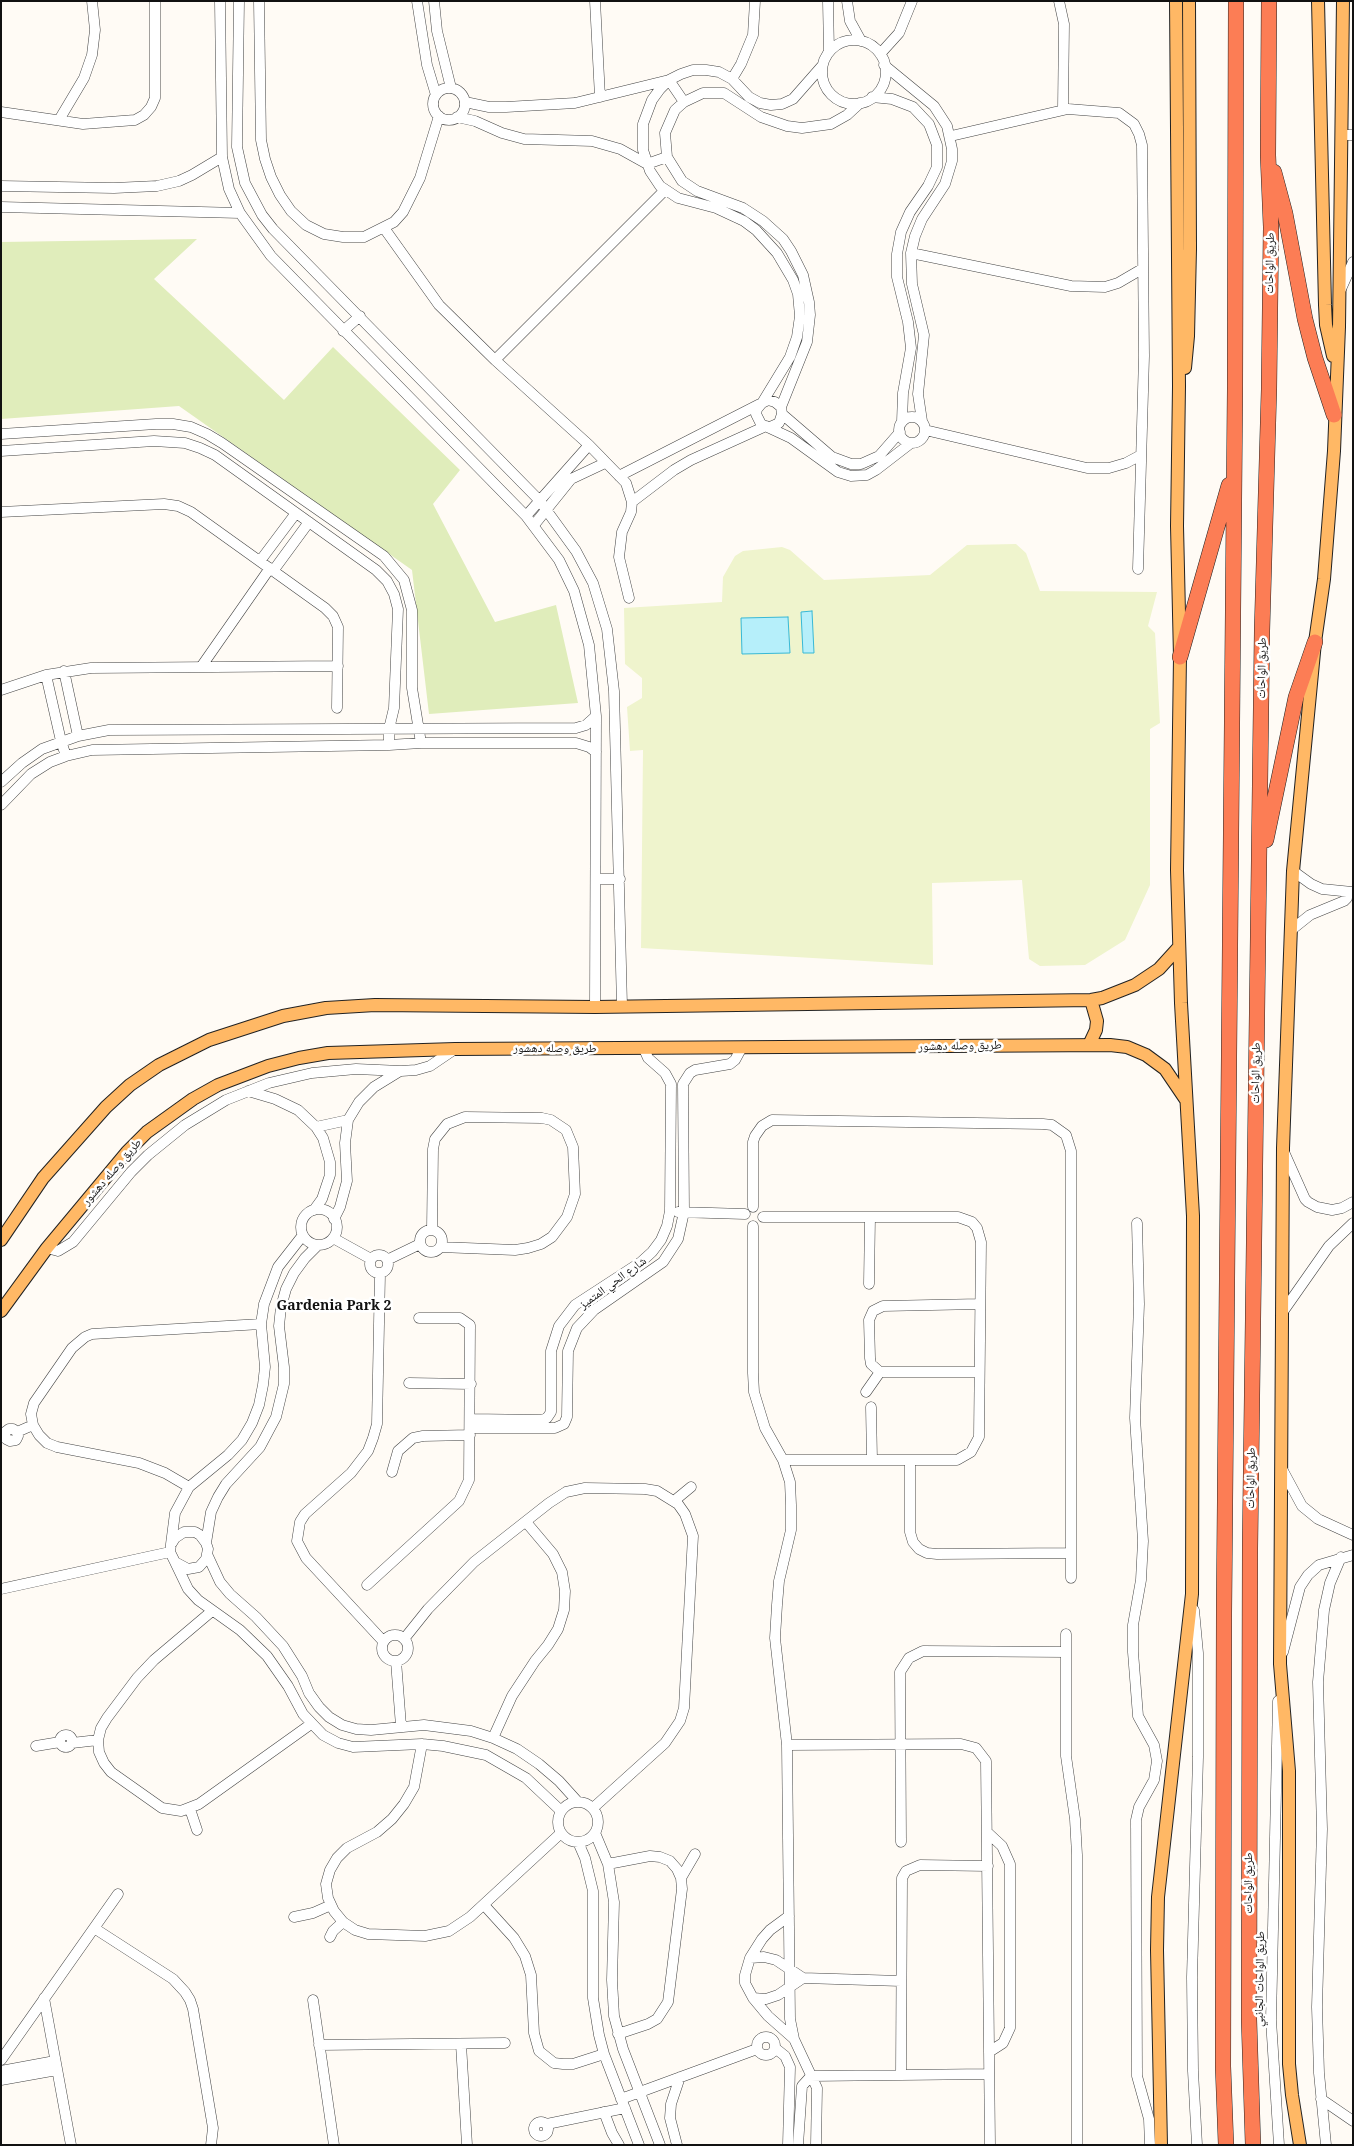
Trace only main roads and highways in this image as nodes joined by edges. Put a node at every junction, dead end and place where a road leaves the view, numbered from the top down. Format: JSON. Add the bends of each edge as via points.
{"nodes":[{"id":1,"x":1176,"y":1,"type":"edge"},
{"id":2,"x":1190,"y":1,"type":"edge"},
{"id":3,"x":1236,"y":1,"type":"edge"},
{"id":4,"x":1269,"y":1,"type":"edge"},
{"id":5,"x":1318,"y":1,"type":"edge"},
{"id":6,"x":1343,"y":1,"type":"edge"},
{"id":7,"x":1347,"y":135,"type":"edge"},
{"id":8,"x":1268,"y":155,"type":"junction"},
{"id":9,"x":1337,"y":371,"type":"junction"},
{"id":10,"x":1179,"y":386,"type":"junction"},
{"id":11,"x":1334,"y":415,"type":"junction"},
{"id":12,"x":1234,"y":464,"type":"junction"},
{"id":13,"x":1315,"y":642,"type":"junction"},
{"id":14,"x":1180,"y":657,"type":"junction"},
{"id":15,"x":1259,"y":876,"type":"junction"},
{"id":16,"x":1179,"y":947,"type":"junction"},
{"id":17,"x":1091,"y":1000,"type":"junction"},
{"id":18,"x":1088,"y":1045,"type":"junction"},
{"id":19,"x":1188,"y":1103,"type":"junction"},
{"id":20,"x":1,"y":1240,"type":"edge"},
{"id":21,"x":1,"y":1310,"type":"edge"},
{"id":22,"x":1161,"y":2145,"type":"edge"},
{"id":23,"x":1226,"y":2145,"type":"edge"},
{"id":24,"x":1253,"y":2145,"type":"edge"},
{"id":25,"x":1300,"y":2145,"type":"edge"}],
"edges":[{"from":1,"to":10,"type":"main road"},
{"from":2,"to":10,"type":"main road","via":[[1188,336]]},
{"from":3,"to":12,"type":"highway","name":"طريق الواحات"},
{"from":4,"to":8,"type":"highway","name":"طريق الواحات"},
{"from":5,"to":9,"type":"main road","via":[[1326,318]]},
{"from":6,"to":7,"type":"main road"},
{"from":7,"to":9,"type":"main road"},
{"from":8,"to":11,"type":"highway","via":[[1282,200],[1310,339]]},
{"from":8,"to":15,"type":"highway","name":"طريق الواحات","via":[[1271,227]]},
{"from":9,"to":11,"type":"main road"},
{"from":10,"to":14,"type":"main road","via":[[1176,526]]},
{"from":11,"to":13,"type":"main road","via":[[1324,579]]},
{"from":12,"to":14,"type":"highway"},
{"from":12,"to":23,"type":"highway","name":"طريق الواحات","via":[[1224,1612],[1223,2066]]},
{"from":13,"to":15,"type":"highway","via":[[1296,697]]},
{"from":13,"to":25,"type":"main road","via":[[1293,871],[1283,1148],[1280,1664],[1289,1780],[1290,2072]]},
{"from":14,"to":16,"type":"main road","via":[[1176,798]]},
{"from":15,"to":24,"type":"highway","name":"طريق الواحات","via":[[1250,1548],[1249,2019]]},
{"from":16,"to":17,"type":"main road","via":[[1159,969],[1135,985]]},
{"from":16,"to":19,"type":"main road"},
{"from":17,"to":18,"type":"main road","via":[[1097,1021]]},
{"from":17,"to":20,"type":"main road","via":[[595,1007],[375,1006],[326,1008],[283,1016],[209,1040],[130,1084],[106,1106],[44,1178]]},
{"from":18,"to":19,"type":"main road","name":"طريق وصله دهشور","via":[[1127,1047],[1146,1055],[1165,1069]]},
{"from":18,"to":21,"type":"main road","name":"طريق وصله دهشور","via":[[455,1049],[328,1053],[268,1066],[218,1085],[170,1114],[127,1152],[47,1248]]},
{"from":19,"to":22,"type":"main road","via":[[1193,1216],[1192,1594],[1157,1922]]}]}
